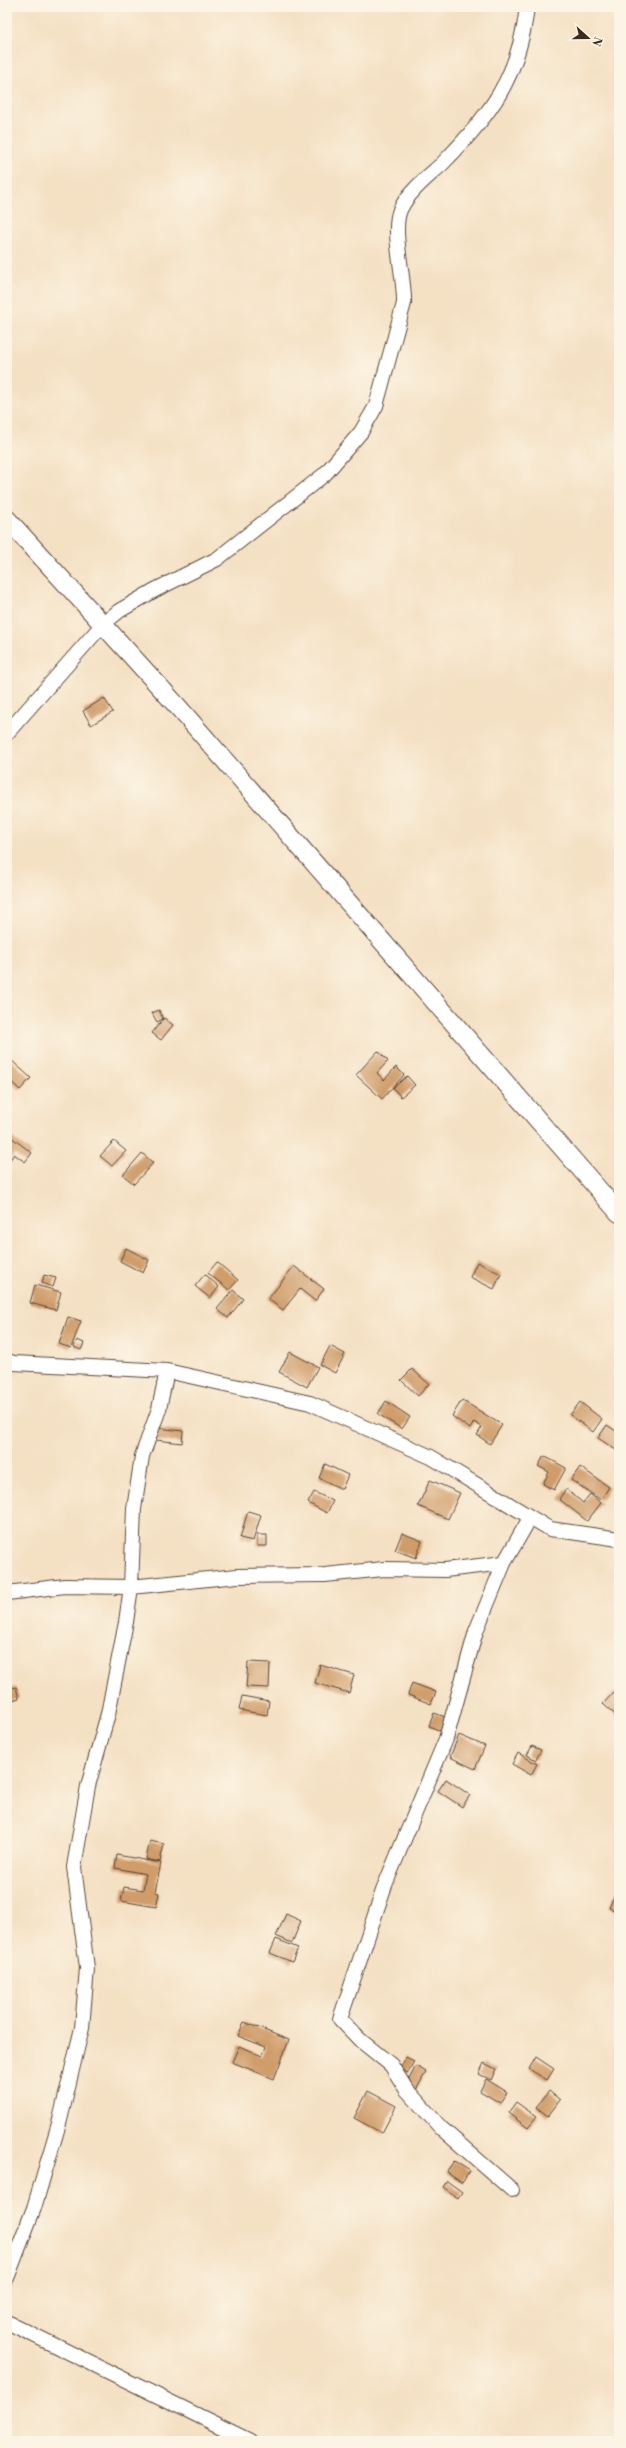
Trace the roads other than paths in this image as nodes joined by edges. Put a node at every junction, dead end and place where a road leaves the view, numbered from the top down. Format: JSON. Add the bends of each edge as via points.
{"nodes":[{"id":1,"x":527,"y":7,"type":"edge"},
{"id":2,"x":7,"y":519,"type":"edge"},
{"id":3,"x":103,"y":624,"type":"junction"},
{"id":4,"x":7,"y":733,"type":"edge"},
{"id":5,"x":619,"y":1213,"type":"edge"},
{"id":6,"x":7,"y":1361,"type":"edge"},
{"id":7,"x":168,"y":1371,"type":"junction"},
{"id":8,"x":530,"y":1518,"type":"junction"},
{"id":9,"x":619,"y":1539,"type":"edge"},
{"id":10,"x":504,"y":1563,"type":"junction"},
{"id":11,"x":131,"y":1587,"type":"junction"},
{"id":12,"x":7,"y":1593,"type":"edge"},
{"id":13,"x":512,"y":2190,"type":"dead end"},
{"id":14,"x":7,"y":2278,"type":"edge"},
{"id":15,"x":7,"y":2322,"type":"edge"},
{"id":16,"x":250,"y":2441,"type":"edge"}],
"edges":[{"from":1,"to":3,"type":"street","via":[[522,43],[514,69],[493,105],[460,146],[400,209],[396,225],[404,303],[376,406],[361,432],[325,474],[217,559],[125,607]]},
{"from":2,"to":3,"type":"street"},
{"from":3,"to":4,"type":"street"},
{"from":3,"to":5,"type":"street"},
{"from":6,"to":7,"type":"street"},
{"from":7,"to":8,"type":"street","via":[[310,1403],[431,1457]]},
{"from":7,"to":11,"type":"street","via":[[159,1409],[142,1456],[134,1509]]},
{"from":8,"to":9,"type":"street","via":[[550,1529]]},
{"from":8,"to":10,"type":"street"},
{"from":10,"to":11,"type":"street","via":[[444,1570],[384,1569],[325,1575],[237,1576]]},
{"from":10,"to":13,"type":"street","via":[[476,1631],[446,1739],[385,1885],[340,2019],[391,2066],[406,2090],[441,2128]]},
{"from":11,"to":12,"type":"street","via":[[65,1586]]},
{"from":11,"to":14,"type":"street","via":[[108,1714],[88,1786],[74,1867],[87,1968],[82,2028],[58,2128],[34,2208]]},
{"from":15,"to":16,"type":"street"}]}
